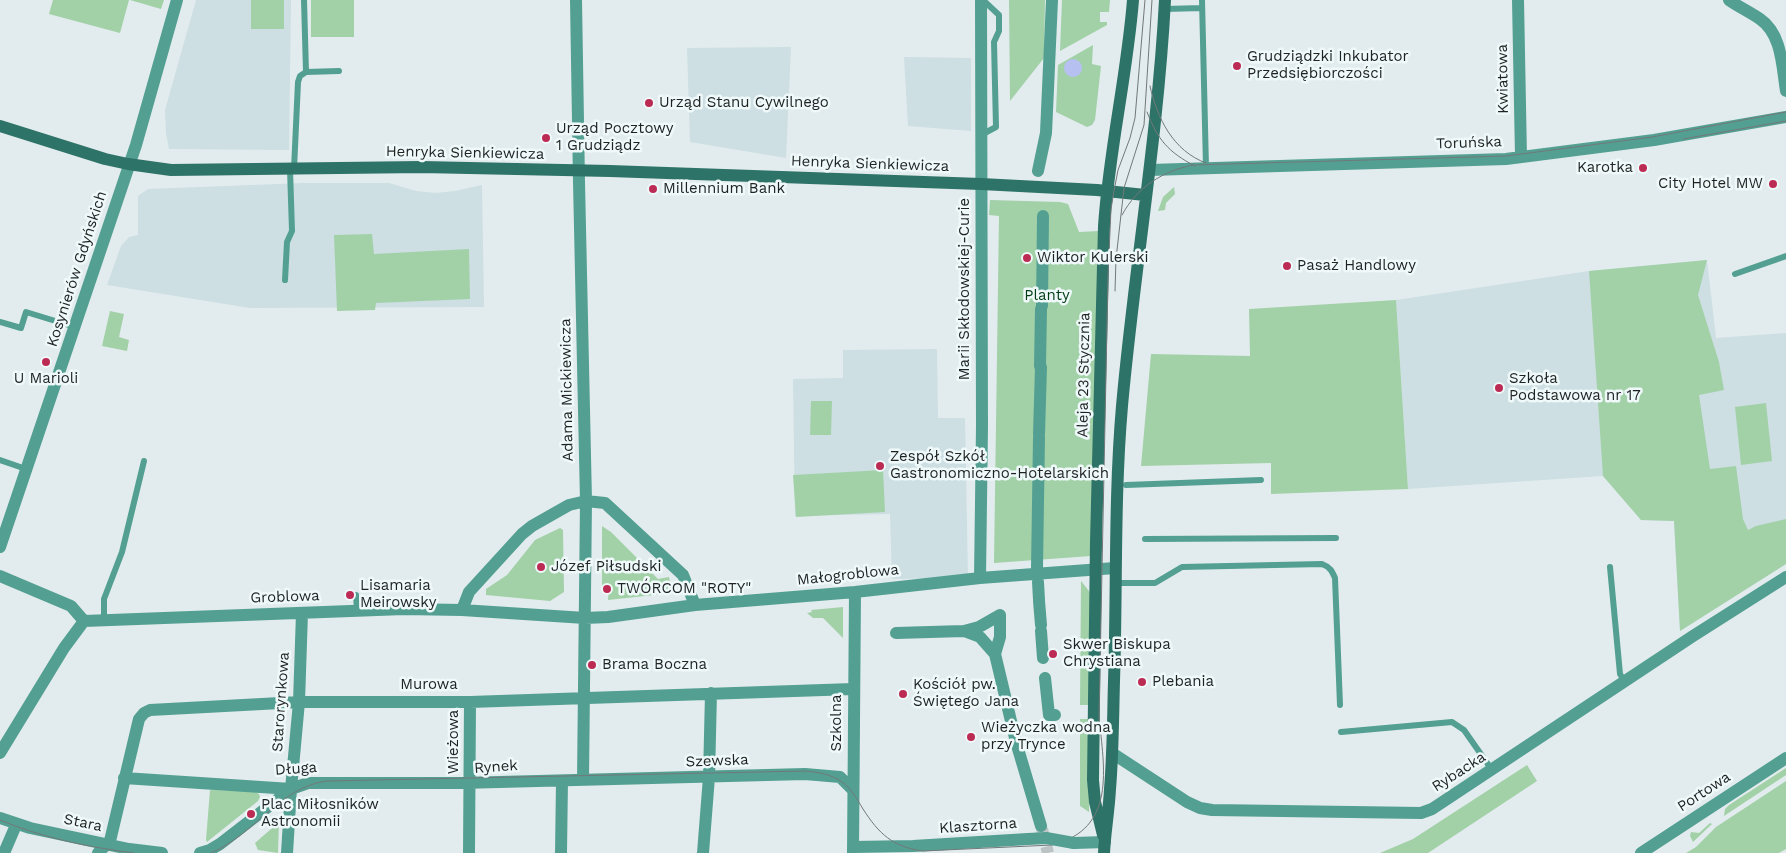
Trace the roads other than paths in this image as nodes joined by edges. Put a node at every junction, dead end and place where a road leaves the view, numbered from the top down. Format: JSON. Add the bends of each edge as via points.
{"nodes":[{"id":1,"x":178,"y":0,"type":"edge"},
{"id":2,"x":304,"y":0,"type":"edge"},
{"id":3,"x":576,"y":0,"type":"edge"},
{"id":4,"x":982,"y":0,"type":"edge"},
{"id":5,"x":1052,"y":0,"type":"edge"},
{"id":6,"x":1133,"y":0,"type":"edge"},
{"id":7,"x":1202,"y":0,"type":"edge"},
{"id":8,"x":1518,"y":0,"type":"edge"},
{"id":9,"x":1730,"y":0,"type":"edge"},
{"id":10,"x":1165,"y":4,"type":"edge"},
{"id":11,"x":1202,"y":8,"type":"junction"},
{"id":12,"x":339,"y":71,"type":"dead end"},
{"id":13,"x":306,"y":72,"type":"junction"},
{"id":14,"x":1786,"y":91,"type":"edge"},
{"id":15,"x":1786,"y":117,"type":"edge"},
{"id":16,"x":0,"y":126,"type":"edge"},
{"id":17,"x":981,"y":135,"type":"junction"},
{"id":18,"x":1521,"y":157,"type":"junction"},
{"id":19,"x":128,"y":164,"type":"junction"},
{"id":20,"x":1206,"y":167,"type":"junction"},
{"id":21,"x":292,"y":169,"type":"junction"},
{"id":22,"x":1150,"y":170,"type":"junction"},
{"id":23,"x":578,"y":171,"type":"junction"},
{"id":24,"x":1038,"y":171,"type":"dead end"},
{"id":25,"x":981,"y":184,"type":"junction"},
{"id":26,"x":1107,"y":191,"type":"junction"},
{"id":27,"x":1145,"y":195,"type":"junction"},
{"id":28,"x":1043,"y":216,"type":"dead end"},
{"id":29,"x":1786,"y":256,"type":"edge"},
{"id":30,"x":1735,"y":274,"type":"dead end"},
{"id":31,"x":286,"y":280,"type":"dead end"},
{"id":32,"x":0,"y":322,"type":"edge"},
{"id":33,"x":75,"y":327,"type":"junction"},
{"id":34,"x":0,"y":460,"type":"edge"},
{"id":35,"x":144,"y":461,"type":"dead end"},
{"id":36,"x":26,"y":469,"type":"junction"},
{"id":37,"x":1261,"y":480,"type":"dead end"},
{"id":38,"x":1126,"y":485,"type":"dead end"},
{"id":39,"x":586,"y":501,"type":"junction"},
{"id":40,"x":1336,"y":538,"type":"dead end"},
{"id":41,"x":1146,"y":539,"type":"dead end"},
{"id":42,"x":0,"y":547,"type":"edge"},
{"id":43,"x":1037,"y":568,"type":"dead end"},
{"id":44,"x":1096,"y":568,"type":"junction"},
{"id":45,"x":1115,"y":568,"type":"junction"},
{"id":46,"x":1610,"y":568,"type":"dead end"},
{"id":47,"x":0,"y":576,"type":"edge"},
{"id":48,"x":1786,"y":577,"type":"edge"},
{"id":49,"x":980,"y":578,"type":"junction"},
{"id":50,"x":1038,"y":582,"type":"dead end"},
{"id":51,"x":1115,"y":583,"type":"junction"},
{"id":52,"x":855,"y":592,"type":"junction"},
{"id":53,"x":356,"y":595,"type":"dead end"},
{"id":54,"x":695,"y":605,"type":"junction"},
{"id":55,"x":357,"y":610,"type":"junction"},
{"id":56,"x":462,"y":610,"type":"junction"},
{"id":57,"x":302,"y":613,"type":"junction"},
{"id":58,"x":585,"y":618,"type":"junction"},
{"id":59,"x":104,"y":620,"type":"junction"},
{"id":60,"x":84,"y":621,"type":"junction"},
{"id":61,"x":964,"y":632,"type":"junction"},
{"id":62,"x":896,"y":633,"type":"dead end"},
{"id":63,"x":996,"y":654,"type":"junction"},
{"id":64,"x":1625,"y":682,"type":"junction"},
{"id":65,"x":853,"y":689,"type":"junction"},
{"id":66,"x":711,"y":693,"type":"junction"},
{"id":67,"x":584,"y":697,"type":"junction"},
{"id":68,"x":299,"y":702,"type":"junction"},
{"id":69,"x":470,"y":702,"type":"junction"},
{"id":70,"x":1340,"y":704,"type":"dead end"},
{"id":71,"x":1055,"y":715,"type":"dead end"},
{"id":72,"x":1341,"y":732,"type":"dead end"},
{"id":73,"x":0,"y":753,"type":"edge"},
{"id":74,"x":1112,"y":753,"type":"junction"},
{"id":75,"x":1786,"y":758,"type":"edge"},
{"id":76,"x":1492,"y":770,"type":"junction"},
{"id":77,"x":124,"y":778,"type":"junction"},
{"id":78,"x":709,"y":778,"type":"junction"},
{"id":79,"x":579,"y":780,"type":"junction"},
{"id":80,"x":562,"y":781,"type":"junction"},
{"id":81,"x":470,"y":782,"type":"junction"},
{"id":82,"x":291,"y":789,"type":"junction"},
{"id":83,"x":854,"y":790,"type":"junction"},
{"id":84,"x":0,"y":818,"type":"edge"},
{"id":85,"x":16,"y":824,"type":"junction"},
{"id":86,"x":1041,"y":826,"type":"tunnel mouth"},
{"id":87,"x":1105,"y":848,"type":"edge"},
{"id":88,"x":102,"y":849,"type":"edge"},
{"id":89,"x":853,"y":850,"type":"edge"},
{"id":90,"x":208,"y":852,"type":"edge"},
{"id":91,"x":4,"y":853,"type":"edge"},
{"id":92,"x":162,"y":853,"type":"edge"},
{"id":93,"x":288,"y":853,"type":"edge"},
{"id":94,"x":469,"y":853,"type":"edge"},
{"id":95,"x":561,"y":853,"type":"edge"},
{"id":96,"x":703,"y":853,"type":"edge"},
{"id":97,"x":1641,"y":853,"type":"edge"}],
"edges":[{"from":1,"to":19,"type":"street","name":"Kosynierów Gdyńskich"},
{"from":2,"to":13,"type":"lane"},
{"from":3,"to":23,"type":"street","name":"Adama Mickiewicza"},
{"from":4,"to":17,"type":"street","name":"Marii Skłodowskiej-Curie"},
{"from":4,"to":17,"type":"lane","via":[[999,15],[999,32],[994,42],[996,127]]},
{"from":5,"to":24,"type":"street","via":[[1046,133]]},
{"from":6,"to":26,"type":"street","name":"Aleja 23 Stycznia"},
{"from":7,"to":11,"type":"lane"},
{"from":8,"to":18,"type":"street","name":"Kwiatowa"},
{"from":9,"to":14,"type":"street","via":[[1769,27],[1779,48]]},
{"from":10,"to":11,"type":"lane"},
{"from":10,"to":22,"type":"street"},
{"from":11,"to":20,"type":"lane"},
{"from":12,"to":13,"type":"lane"},
{"from":13,"to":21,"type":"lane","via":[[298,82]]},
{"from":15,"to":18,"type":"street","name":"Toruńska","via":[[1654,140]]},
{"from":16,"to":19,"type":"street","name":"Henryka Sienkiewicza"},
{"from":17,"to":25,"type":"street","name":"Marii Skłodowskiej-Curie"},
{"from":18,"to":20,"type":"street","name":"Toruńska"},
{"from":19,"to":21,"type":"street","name":"Henryka Sienkiewicza","via":[[171,170]]},
{"from":19,"to":33,"type":"street","name":"Kosynierów Gdyńskich"},
{"from":20,"to":22,"type":"street","name":"Toruńska"},
{"from":21,"to":23,"type":"street","name":"Henryka Sienkiewicza","via":[[422,167]]},
{"from":21,"to":31,"type":"lane","via":[[292,231],[287,242]]},
{"from":22,"to":27,"type":"street"},
{"from":23,"to":25,"type":"street","name":"Henryka Sienkiewicza"},
{"from":23,"to":39,"type":"street","name":"Adama Mickiewicza"},
{"from":25,"to":26,"type":"street","name":"Henryka Sienkiewicza"},
{"from":25,"to":49,"type":"street","name":"Marii Skłodowskiej-Curie"},
{"from":26,"to":27,"type":"street","name":"Henryka Sienkiewicza"},
{"from":26,"to":44,"type":"street","name":"Aleja 23 Stycznia"},
{"from":27,"to":45,"type":"street","via":[[1122,407],[1117,474],[1119,539]]},
{"from":28,"to":43,"type":"street"},
{"from":29,"to":30,"type":"lane"},
{"from":32,"to":33,"type":"lane","via":[[21,328],[26,312]]},
{"from":33,"to":36,"type":"street","name":"Kosynierów Gdyńskich"},
{"from":34,"to":36,"type":"lane"},
{"from":35,"to":59,"type":"lane","via":[[122,552],[104,599]]},
{"from":36,"to":42,"type":"street","name":"Kosynierów Gdyńskich"},
{"from":37,"to":38,"type":"lane"},
{"from":39,"to":54,"type":"street","via":[[605,503],[683,575]]},
{"from":39,"to":56,"type":"street","via":[[569,505],[522,534],[469,592]]},
{"from":39,"to":58,"type":"street","name":"Adama Mickiewicza"},
{"from":40,"to":41,"type":"lane"},
{"from":44,"to":45,"type":"street","name":"Małogroblowa"},
{"from":44,"to":49,"type":"street","name":"Małogroblowa"},
{"from":44,"to":87,"type":"street","name":"Aleja 23 Stycznia","via":[[1093,780]]},
{"from":45,"to":51,"type":"street"},
{"from":46,"to":64,"type":"lane","via":[[1620,674]]},
{"from":47,"to":60,"type":"street","via":[[71,606]]},
{"from":48,"to":64,"type":"street","name":"Rybacka"},
{"from":49,"to":52,"type":"street","name":"Małogroblowa"},
{"from":50,"to":71,"type":"street","via":[[1049,715]]},
{"from":51,"to":70,"type":"lane","via":[[1155,583],[1182,567],[1328,566],[1335,578]]},
{"from":51,"to":74,"type":"street"},
{"from":52,"to":54,"type":"street","name":"Małogroblowa"},
{"from":52,"to":65,"type":"street","name":"Szkolna"},
{"from":53,"to":55,"type":"lane"},
{"from":54,"to":58,"type":"street","name":"Małogroblowa"},
{"from":55,"to":56,"type":"street","name":"Groblowa"},
{"from":55,"to":57,"type":"street","name":"Groblowa"},
{"from":56,"to":58,"type":"street","name":"Groblowa"},
{"from":57,"to":59,"type":"street","name":"Groblowa"},
{"from":57,"to":68,"type":"street","name":"Starorynkowa"},
{"from":58,"to":67,"type":"street","name":"Adama Mickiewicza"},
{"from":59,"to":60,"type":"street","name":"Groblowa"},
{"from":60,"to":73,"type":"street"},
{"from":61,"to":62,"type":"street"},
{"from":61,"to":63,"type":"street","via":[[980,638]]},
{"from":61,"to":63,"type":"street","via":[[1002,614]]},
{"from":63,"to":86,"type":"street","via":[[1016,742]]},
{"from":64,"to":76,"type":"street","name":"Rybacka"},
{"from":65,"to":66,"type":"street","name":"Murowa"},
{"from":65,"to":83,"type":"street","name":"Szkolna"},
{"from":66,"to":67,"type":"street","name":"Murowa"},
{"from":66,"to":78,"type":"street"},
{"from":67,"to":69,"type":"street","name":"Murowa"},
{"from":67,"to":79,"type":"street","name":"Adama Mickiewicza"},
{"from":68,"to":69,"type":"street","name":"Murowa"},
{"from":68,"to":77,"type":"street","name":"Murowa","via":[[150,710],[139,719]]},
{"from":68,"to":82,"type":"street","name":"Starorynkowa"},
{"from":69,"to":81,"type":"street","name":"Wieżowa"},
{"from":72,"to":76,"type":"lane","via":[[1452,722],[1464,730]]},
{"from":74,"to":76,"type":"street","name":"Rybacka","via":[[1187,802],[1212,810],[1421,813]]},
{"from":74,"to":87,"type":"street"},
{"from":75,"to":97,"type":"street","name":"Portowa"},
{"from":77,"to":82,"type":"street","name":"Długa"},
{"from":77,"to":88,"type":"street","name":"Murowa","via":[[110,841]]},
{"from":78,"to":79,"type":"street","name":"Szewska"},
{"from":78,"to":83,"type":"street","name":"Szewska","via":[[805,774],[840,777]]},
{"from":78,"to":96,"type":"street"},
{"from":79,"to":80,"type":"street","name":"Rynek"},
{"from":80,"to":81,"type":"street","name":"Rynek"},
{"from":80,"to":95,"type":"street"},
{"from":81,"to":82,"type":"street","name":"Długa","via":[[308,783]]},
{"from":81,"to":94,"type":"street","name":"Rynek"},
{"from":82,"to":90,"type":"street"},
{"from":82,"to":93,"type":"street","name":"Starorynkowa"},
{"from":83,"to":89,"type":"street","name":"Szkolna"},
{"from":84,"to":85,"type":"street","name":"Stara"},
{"from":85,"to":88,"type":"street","name":"Stara"},
{"from":85,"to":91,"type":"street"},
{"from":87,"to":89,"type":"street","name":"Klasztorna","bridge":true,"via":[[1028,838]]},
{"from":88,"to":92,"type":"street","name":"Stara"}]}
